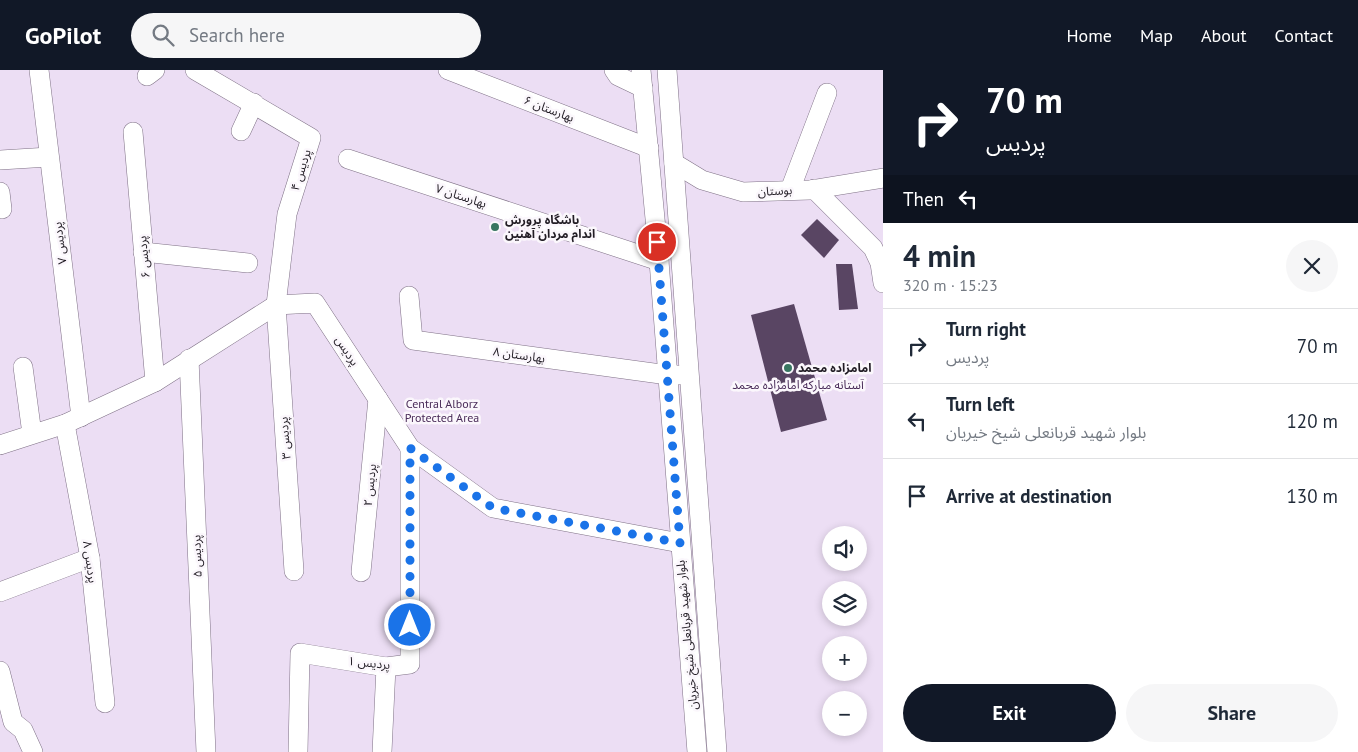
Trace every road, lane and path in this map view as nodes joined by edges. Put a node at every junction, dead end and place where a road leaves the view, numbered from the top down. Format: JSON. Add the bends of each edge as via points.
{"nodes":[{"id":1,"x":39,"y":70,"type":"edge"},
{"id":2,"x":195,"y":70,"type":"edge"},
{"id":3,"x":448,"y":70,"type":"edge"},
{"id":4,"x":614,"y":70,"type":"edge"},
{"id":5,"x":667,"y":70,"type":"edge"},
{"id":6,"x":642,"y":79,"type":"edge"},
{"id":7,"x":827,"y":92,"type":"dead end"},
{"id":8,"x":254,"y":103,"type":"junction"},
{"id":9,"x":241,"y":131,"type":"dead end"},
{"id":10,"x":134,"y":132,"type":"dead end"},
{"id":11,"x":649,"y":148,"type":"junction"},
{"id":12,"x":49,"y":157,"type":"junction"},
{"id":13,"x":348,"y":159,"type":"dead end"},
{"id":14,"x":0,"y":160,"type":"edge"},
{"id":15,"x":674,"y":163,"type":"junction"},
{"id":16,"x":883,"y":178,"type":"edge"},
{"id":17,"x":814,"y":189,"type":"junction"},
{"id":18,"x":790,"y":190,"type":"junction"},
{"id":19,"x":143,"y":252,"type":"junction"},
{"id":20,"x":659,"y":261,"type":"junction"},
{"id":21,"x":248,"y":263,"type":"dead end"},
{"id":22,"x":883,"y":283,"type":"edge"},
{"id":23,"x":409,"y":296,"type":"dead end"},
{"id":24,"x":276,"y":305,"type":"junction"},
{"id":25,"x":189,"y":359,"type":"junction"},
{"id":26,"x":23,"y":368,"type":"dead end"},
{"id":27,"x":689,"y":374,"type":"junction"},
{"id":28,"x":668,"y":375,"type":"junction"},
{"id":29,"x":155,"y":382,"type":"junction"},
{"id":30,"x":378,"y":398,"type":"junction"},
{"id":31,"x":73,"y":420,"type":"junction"},
{"id":32,"x":32,"y":434,"type":"junction"},
{"id":33,"x":0,"y":445,"type":"edge"},
{"id":34,"x":410,"y":448,"type":"junction"},
{"id":35,"x":680,"y":543,"type":"junction"},
{"id":36,"x":90,"y":558,"type":"junction"},
{"id":37,"x":294,"y":571,"type":"dead end"},
{"id":38,"x":361,"y":572,"type":"dead end"},
{"id":39,"x":0,"y":592,"type":"edge"},
{"id":40,"x":386,"y":668,"type":"junction"},
{"id":41,"x":0,"y":671,"type":"edge"},
{"id":42,"x":105,"y":703,"type":"dead end"},
{"id":43,"x":33,"y":752,"type":"edge"},
{"id":44,"x":206,"y":752,"type":"edge"},
{"id":45,"x":298,"y":752,"type":"edge"},
{"id":46,"x":382,"y":752,"type":"edge"},
{"id":47,"x":697,"y":752,"type":"edge"},
{"id":48,"x":717,"y":752,"type":"edge"}],
"edges":[{"from":1,"to":12,"type":"street","name":"پردیس ۷"},
{"from":2,"to":8,"type":"street","name":"پردیس ۴"},
{"from":3,"to":11,"type":"street","name":"بهارستان ۶"},
{"from":4,"to":6,"type":"street","via":[[618,76]]},
{"from":5,"to":15,"type":"street"},
{"from":6,"to":11,"type":"street","name":"بلوار شهید قربانعلی شیخ خیریان"},
{"from":7,"to":18,"type":"street"},
{"from":8,"to":9,"type":"street"},
{"from":8,"to":24,"type":"street","name":"پردیس ۴","via":[[311,138],[287,214]]},
{"from":10,"to":19,"type":"street","name":"پردیس ۶"},
{"from":11,"to":20,"type":"street","name":"بلوار شهید قربانعلی شیخ خیریان"},
{"from":12,"to":14,"type":"street"},
{"from":12,"to":31,"type":"street","name":"پردیس ۷"},
{"from":13,"to":20,"type":"street","name":"بهارستان ۷"},
{"from":15,"to":18,"type":"street","name":"بوستان","via":[[702,180],[743,192]]},
{"from":15,"to":27,"type":"street"},
{"from":16,"to":17,"type":"street","name":"بوستان"},
{"from":17,"to":18,"type":"street","name":"بوستان"},
{"from":17,"to":22,"type":"street","via":[[873,248]]},
{"from":19,"to":21,"type":"street"},
{"from":19,"to":29,"type":"street","name":"پردیس ۶"},
{"from":20,"to":28,"type":"street","name":"بلوار شهید قربانعلی شیخ خیریان"},
{"from":23,"to":28,"type":"street","name":"بهارستان ۸","via":[[413,340]]},
{"from":24,"to":25,"type":"street","name":"پردیس"},
{"from":24,"to":30,"type":"street","name":"پردیس","via":[[315,302]]},
{"from":24,"to":37,"type":"street","name":"پردیس ۳"},
{"from":25,"to":29,"type":"street","name":"پردیس"},
{"from":25,"to":44,"type":"street","name":"پردیس ۵"},
{"from":26,"to":32,"type":"street"},
{"from":27,"to":28,"type":"street"},
{"from":27,"to":48,"type":"street"},
{"from":28,"to":35,"type":"street","name":"بلوار شهید قربانعلی شیخ خیریان"},
{"from":29,"to":31,"type":"street","name":"پردیس"},
{"from":30,"to":34,"type":"street","name":"پردیس"},
{"from":30,"to":38,"type":"street","name":"پردیس ۲"},
{"from":31,"to":32,"type":"street","name":"پردیس"},
{"from":31,"to":36,"type":"street","name":"پردیس ۸"},
{"from":32,"to":33,"type":"street","name":"پردیس"},
{"from":34,"to":35,"type":"street","name":"پردیس","via":[[493,508]]},
{"from":34,"to":40,"type":"street","name":"پردیس ۱","via":[[410,664]]},
{"from":35,"to":47,"type":"street","name":"بلوار شهید قربانعلی شیخ خیریان"},
{"from":36,"to":39,"type":"street"},
{"from":36,"to":42,"type":"street","name":"پردیس ۸"},
{"from":40,"to":45,"type":"street","name":"پردیس ۱","via":[[300,653]]},
{"from":40,"to":46,"type":"street"},
{"from":41,"to":43,"type":"street","via":[[13,722],[23,730]]}]}
